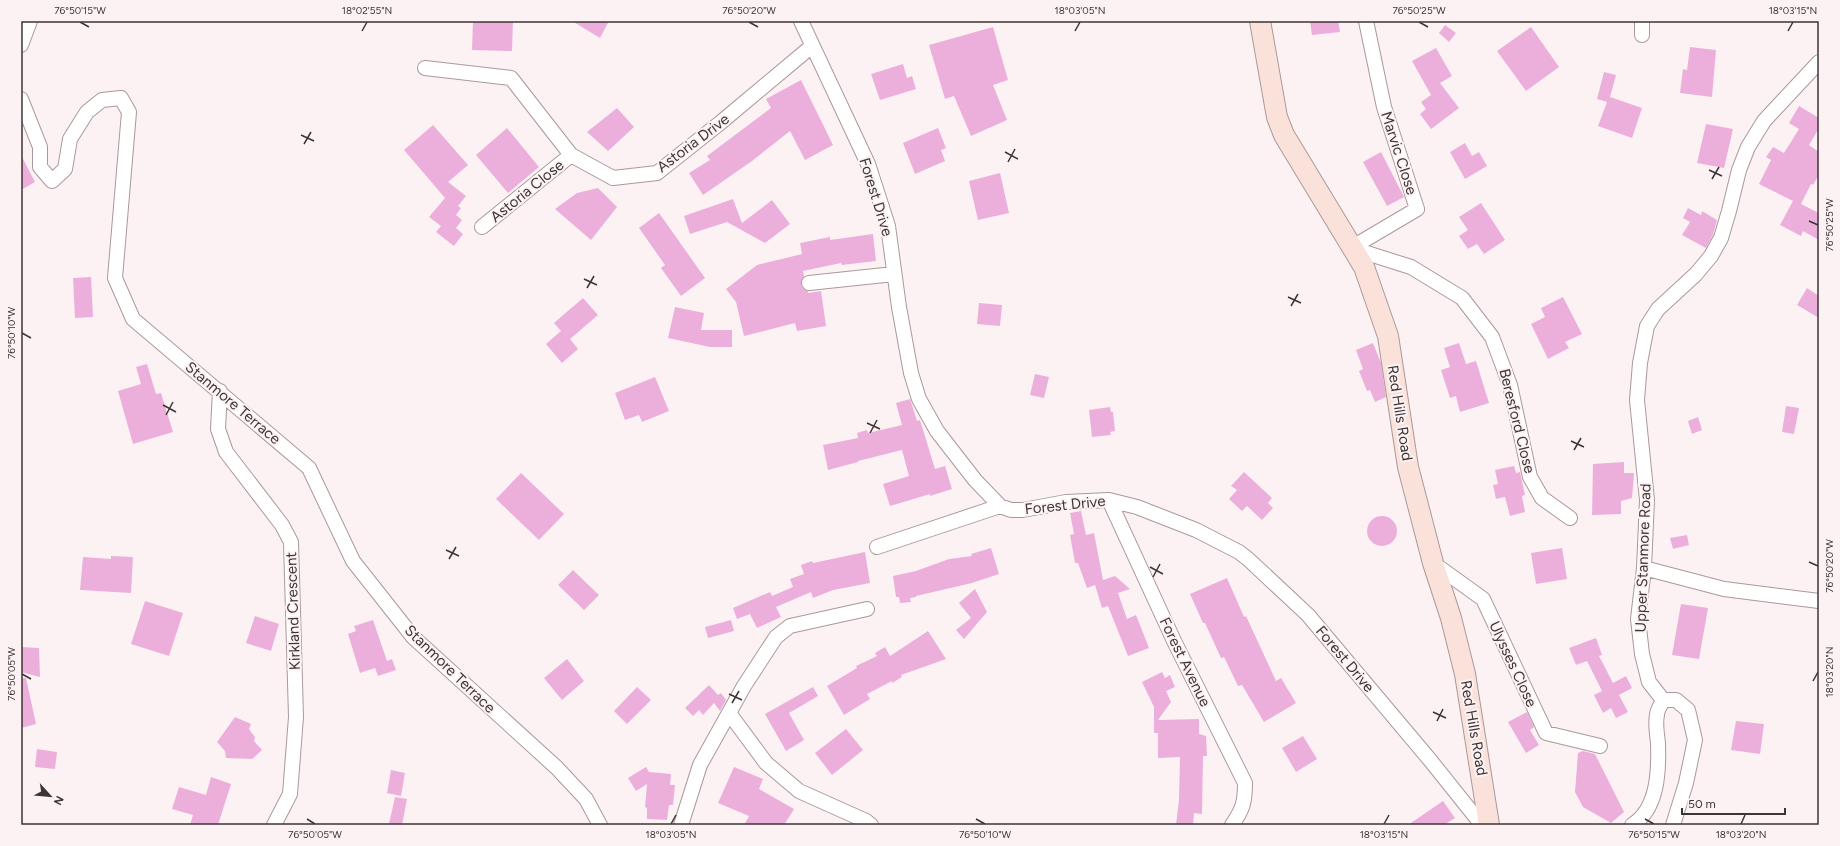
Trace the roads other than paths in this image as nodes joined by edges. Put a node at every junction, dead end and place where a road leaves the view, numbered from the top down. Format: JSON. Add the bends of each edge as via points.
{"nodes":[{"id":1,"x":30,"y":21,"type":"edge"},
{"id":2,"x":801,"y":21,"type":"edge"},
{"id":3,"x":1260,"y":21,"type":"edge"},
{"id":4,"x":1366,"y":21,"type":"edge"},
{"id":5,"x":1642,"y":21,"type":"edge"},
{"id":6,"x":1642,"y":35,"type":"dead end"},
{"id":7,"x":21,"y":45,"type":"edge"},
{"id":8,"x":812,"y":46,"type":"junction"},
{"id":9,"x":1819,"y":62,"type":"edge"},
{"id":10,"x":425,"y":68,"type":"dead end"},
{"id":11,"x":21,"y":99,"type":"edge"},
{"id":12,"x":571,"y":155,"type":"junction"},
{"id":13,"x":482,"y":227,"type":"dead end"},
{"id":14,"x":1351,"y":248,"type":"junction"},
{"id":15,"x":894,"y":274,"type":"junction"},
{"id":16,"x":809,"y":283,"type":"dead end"},
{"id":17,"x":220,"y":391,"type":"junction"},
{"id":18,"x":1108,"y":500,"type":"junction"},
{"id":19,"x":1000,"y":506,"type":"junction"},
{"id":20,"x":1570,"y":518,"type":"dead end"},
{"id":21,"x":876,"y":547,"type":"dead end"},
{"id":22,"x":1433,"y":564,"type":"junction"},
{"id":23,"x":1644,"y":568,"type":"junction"},
{"id":24,"x":1819,"y":601,"type":"edge"},
{"id":25,"x":867,"y":609,"type":"dead end"},
{"id":26,"x":1663,"y":700,"type":"junction"},
{"id":27,"x":729,"y":713,"type":"junction"},
{"id":28,"x":1600,"y":746,"type":"dead end"},
{"id":29,"x":274,"y":825,"type":"edge"},
{"id":30,"x":600,"y":825,"type":"edge"},
{"id":31,"x":681,"y":825,"type":"edge"},
{"id":32,"x":871,"y":825,"type":"edge"},
{"id":33,"x":1232,"y":825,"type":"edge"},
{"id":34,"x":1482,"y":825,"type":"edge"},
{"id":35,"x":1489,"y":825,"type":"edge"},
{"id":36,"x":1632,"y":825,"type":"edge"},
{"id":37,"x":1673,"y":825,"type":"edge"}],
"edges":[{"from":1,"to":7,"type":"street"},
{"from":2,"to":8,"type":"street","name":"Forest Drive"},
{"from":3,"to":14,"type":"main road","name":"Red Hills Road","via":[[1277,117],[1284,135]]},
{"from":4,"to":14,"type":"street","name":"Marvic Close","via":[[1384,107],[1418,209]]},
{"from":5,"to":6,"type":"street"},
{"from":8,"to":12,"type":"street","name":"Astoria Drive","via":[[657,172],[613,178]]},
{"from":8,"to":15,"type":"street","name":"Forest Drive","via":[[868,164],[888,226]]},
{"from":9,"to":23,"type":"street","name":"Upper Stanmore Road","via":[[1764,121],[1748,147],[1739,170],[1721,238],[1711,256],[1696,274],[1658,309],[1647,326],[1637,400],[1647,500]]},
{"from":10,"to":12,"type":"street","name":"Astoria Drive","via":[[511,78]]},
{"from":11,"to":17,"type":"street","name":"Stanmore Terrace","via":[[40,147],[40,167],[52,181],[66,169],[70,139],[87,112],[102,100],[121,98],[129,112],[115,278],[133,319]]},
{"from":12,"to":13,"type":"street","name":"Astoria Close"},
{"from":14,"to":20,"type":"street","name":"Beresford Close","via":[[1411,267],[1462,298],[1492,337],[1510,385],[1530,477],[1542,498]]},
{"from":14,"to":22,"type":"main road","name":"Red Hills Road","via":[[1364,267],[1388,336],[1408,467]]},
{"from":15,"to":16,"type":"street"},
{"from":15,"to":19,"type":"street","name":"Forest Drive","via":[[911,373],[920,399],[937,431],[975,480]]},
{"from":17,"to":29,"type":"street","name":"Kirkland Crescent","via":[[218,429],[226,452],[282,525],[290,542],[296,717],[290,794]]},
{"from":17,"to":30,"type":"street","name":"Stanmore Terrace","via":[[309,468],[353,561],[413,637],[557,768],[586,799]]},
{"from":18,"to":19,"type":"street","name":"Forest Drive","via":[[1066,502],[1023,510],[1011,510]]},
{"from":18,"to":33,"type":"street","name":"Forest Avenue","via":[[1175,643],[1245,783],[1245,801]]},
{"from":18,"to":34,"type":"street","name":"Forest Drive","via":[[1137,507],[1196,530],[1248,558],[1308,615]]},
{"from":19,"to":21,"type":"street"},
{"from":22,"to":28,"type":"street","name":"Ulysses Close","via":[[1483,600],[1546,733]]},
{"from":22,"to":35,"type":"main road","name":"Red Hills Road","via":[[1451,618],[1465,674]]},
{"from":23,"to":24,"type":"street","via":[[1724,588]]},
{"from":23,"to":26,"type":"street","name":"Upper Stanmore Road","via":[[1638,619],[1642,654],[1649,682]]},
{"from":25,"to":27,"type":"street","via":[[790,626],[776,637]]},
{"from":26,"to":36,"type":"street","via":[[1657,714],[1658,754],[1654,789],[1649,808]]},
{"from":26,"to":37,"type":"street","via":[[1676,700],[1688,710],[1695,740],[1686,783]]},
{"from":27,"to":31,"type":"street","via":[[700,765]]},
{"from":27,"to":32,"type":"street","via":[[766,764],[799,792]]}]}
